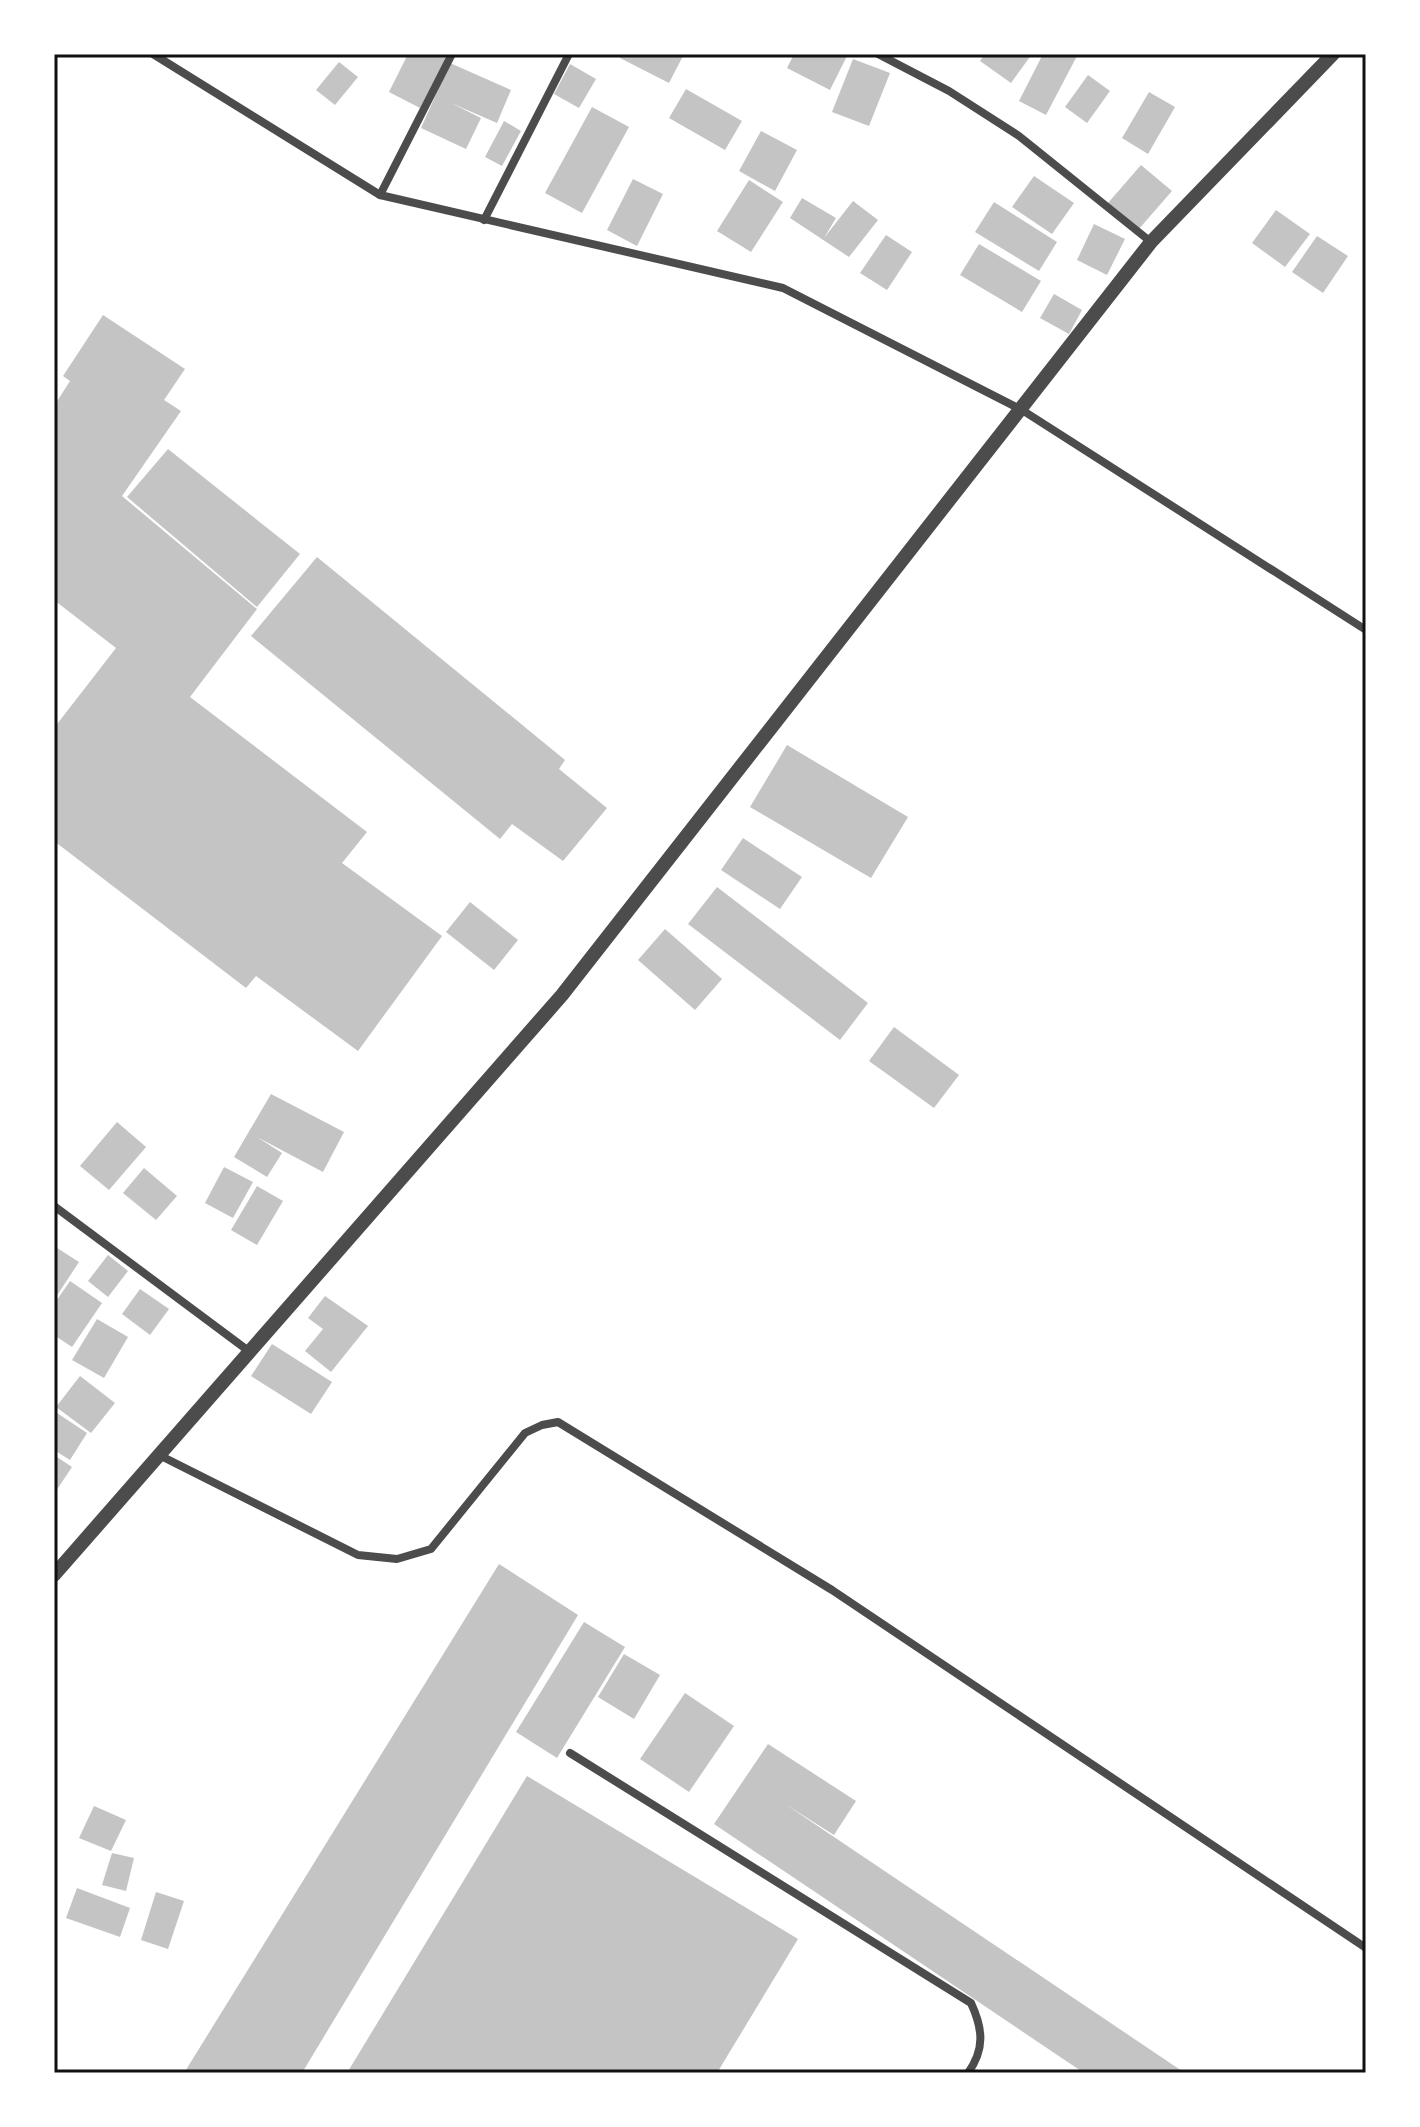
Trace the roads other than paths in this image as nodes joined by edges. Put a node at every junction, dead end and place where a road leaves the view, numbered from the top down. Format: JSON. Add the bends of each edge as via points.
{"nodes":[{"id":1,"x":153,"y":54,"type":"edge"},
{"id":2,"x":452,"y":54,"type":"edge"},
{"id":3,"x":569,"y":54,"type":"edge"},
{"id":4,"x":878,"y":54,"type":"edge"},
{"id":5,"x":1333,"y":54,"type":"edge"},
{"id":6,"x":380,"y":195,"type":"junction"},
{"id":7,"x":484,"y":220,"type":"junction"},
{"id":8,"x":1151,"y":242,"type":"junction"},
{"id":9,"x":1022,"y":410,"type":"junction"},
{"id":10,"x":1366,"y":630,"type":"edge"},
{"id":11,"x":54,"y":1206,"type":"edge"},
{"id":12,"x":250,"y":1352,"type":"junction"},
{"id":13,"x":159,"y":1455,"type":"junction"},
{"id":14,"x":54,"y":1575,"type":"edge"},
{"id":15,"x":570,"y":1753,"type":"dead end"},
{"id":16,"x":1366,"y":1948,"type":"edge"},
{"id":17,"x":968,"y":2073,"type":"edge"}],
"edges":[{"from":1,"to":6,"type":"street"},
{"from":2,"to":6,"type":"street"},
{"from":3,"to":7,"type":"street"},
{"from":4,"to":8,"type":"street","via":[[1019,136]]},
{"from":5,"to":8,"type":"street"},
{"from":6,"to":7,"type":"street"},
{"from":7,"to":9,"type":"street","via":[[783,288]]},
{"from":8,"to":9,"type":"street"},
{"from":9,"to":10,"type":"street"},
{"from":9,"to":12,"type":"street","via":[[562,995]]},
{"from":11,"to":12,"type":"street"},
{"from":12,"to":13,"type":"street"},
{"from":13,"to":14,"type":"street"},
{"from":13,"to":16,"type":"street","via":[[358,1555],[397,1559],[431,1549],[525,1433],[558,1422],[832,1590]]},
{"from":15,"to":17,"type":"street","via":[[971,2003],[982,2027]]}]}
